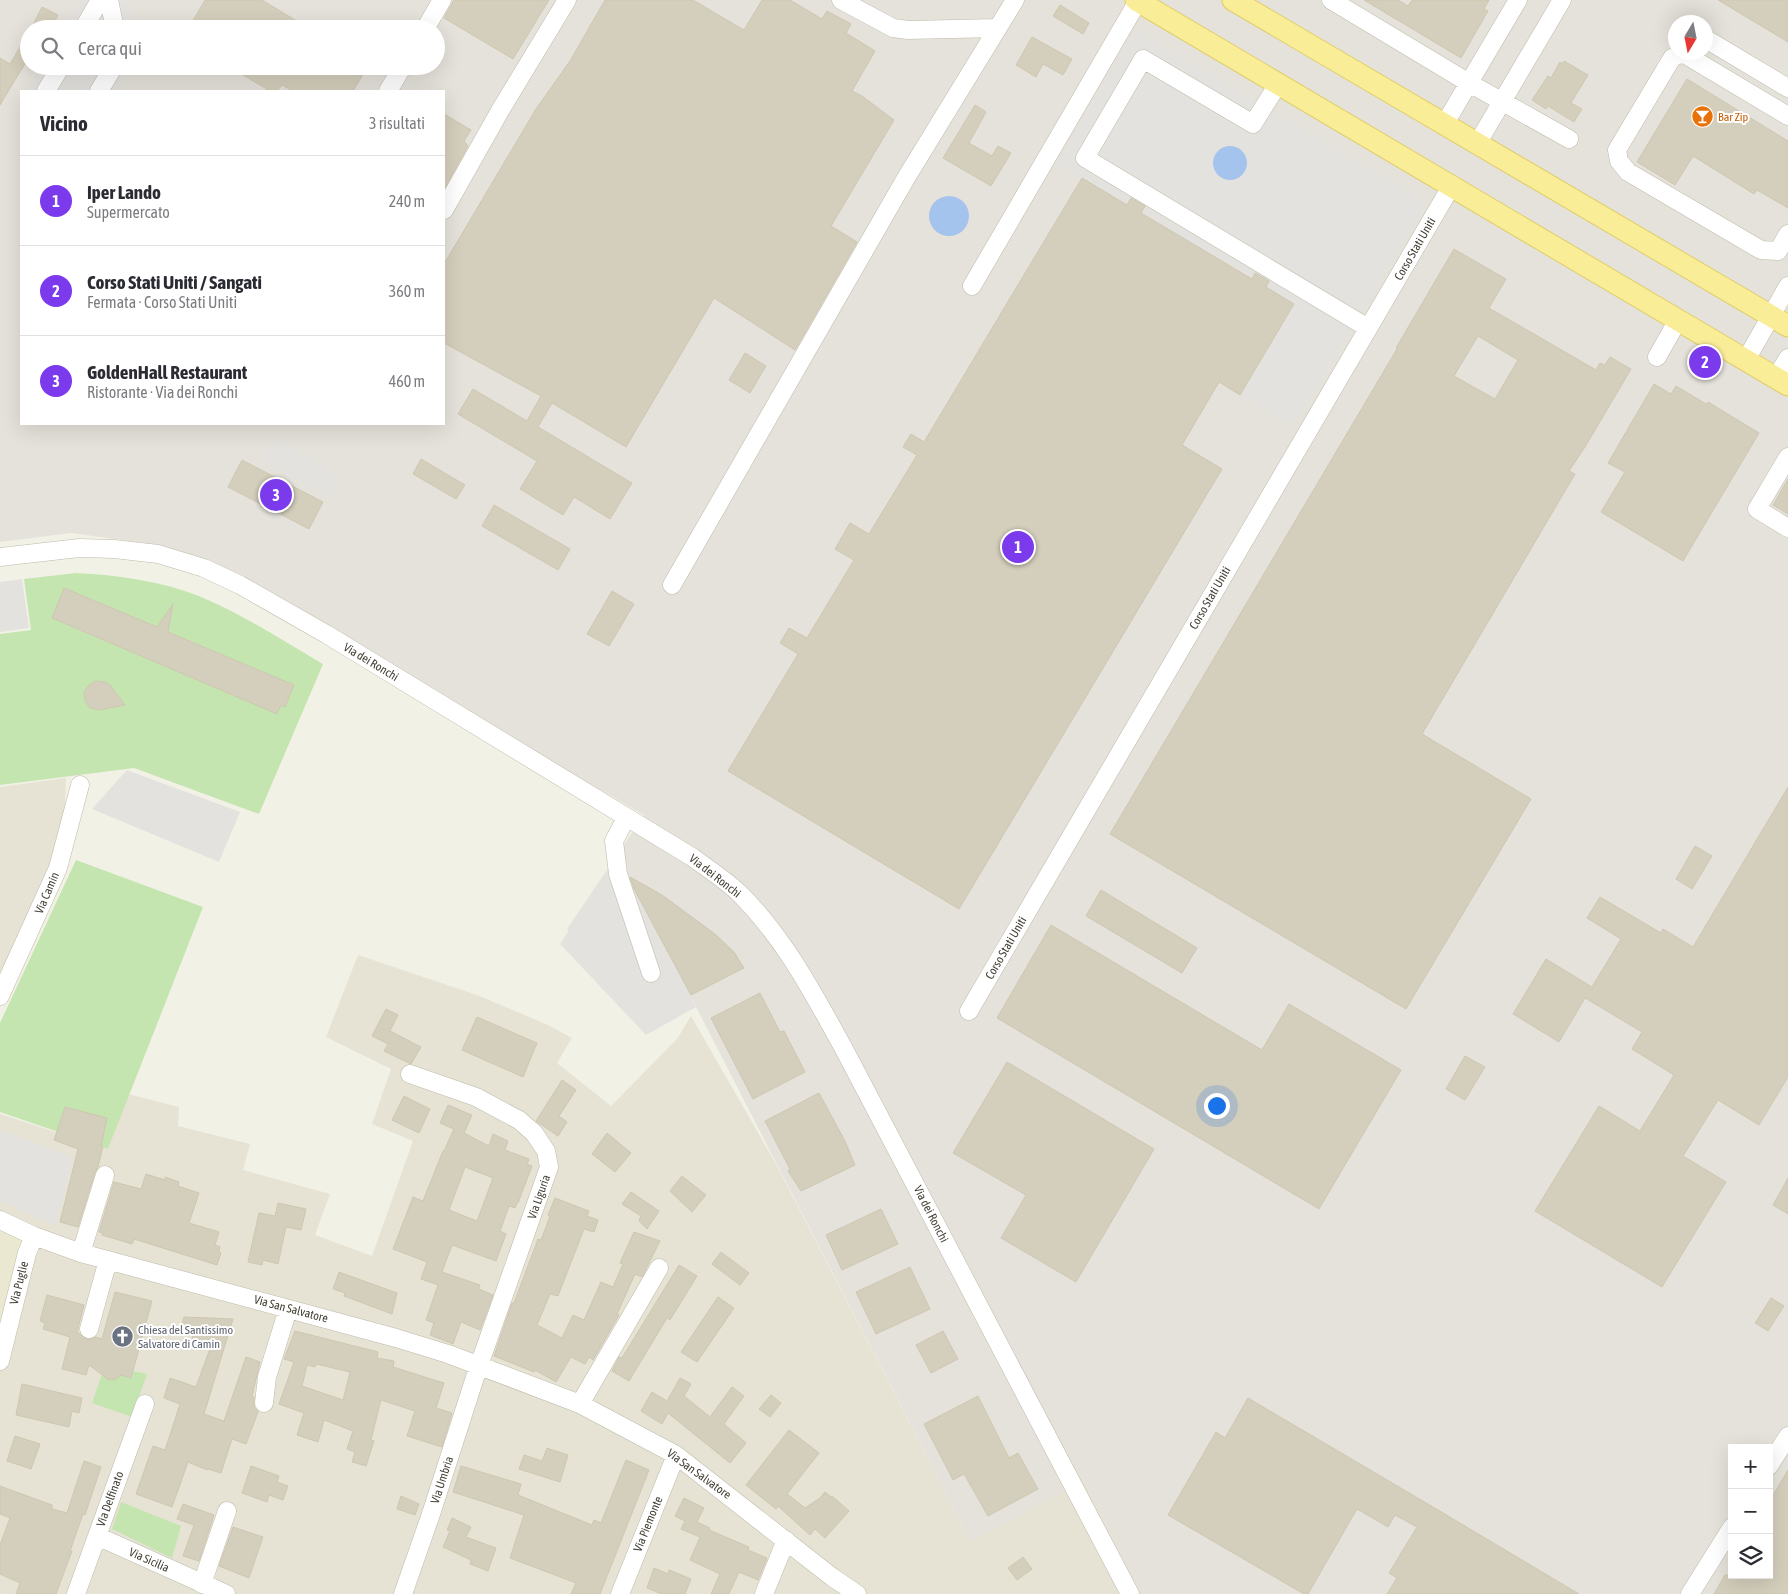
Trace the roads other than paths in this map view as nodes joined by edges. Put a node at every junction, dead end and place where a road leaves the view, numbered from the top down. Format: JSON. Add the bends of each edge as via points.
{"nodes":[{"id":1,"x":100,"y":0,"type":"edge"},
{"id":2,"x":109,"y":0,"type":"edge"},
{"id":3,"x":442,"y":0,"type":"edge"},
{"id":4,"x":567,"y":0,"type":"edge"},
{"id":5,"x":841,"y":0,"type":"edge"},
{"id":6,"x":1015,"y":0,"type":"edge"},
{"id":7,"x":1137,"y":0,"type":"edge"},
{"id":8,"x":1233,"y":0,"type":"edge"},
{"id":9,"x":1331,"y":0,"type":"edge"},
{"id":10,"x":1518,"y":0,"type":"edge"},
{"id":11,"x":1562,"y":0,"type":"edge"},
{"id":12,"x":88,"y":20,"type":"edge"},
{"id":13,"x":113,"y":20,"type":"edge"},
{"id":14,"x":430,"y":20,"type":"edge"},
{"id":15,"x":998,"y":28,"type":"junction"},
{"id":16,"x":1713,"y":43,"type":"edge"},
{"id":17,"x":56,"y":75,"type":"edge"},
{"id":18,"x":109,"y":75,"type":"edge"},
{"id":19,"x":398,"y":75,"type":"edge"},
{"id":20,"x":1469,"y":83,"type":"junction"},
{"id":21,"x":1278,"y":84,"type":"junction"},
{"id":22,"x":1788,"y":88,"type":"edge"},
{"id":23,"x":47,"y":90,"type":"edge"},
{"id":24,"x":100,"y":90,"type":"edge"},
{"id":25,"x":389,"y":90,"type":"edge"},
{"id":26,"x":1502,"y":101,"type":"junction"},
{"id":27,"x":1788,"y":116,"type":"edge"},
{"id":28,"x":1444,"y":125,"type":"junction"},
{"id":29,"x":1569,"y":139,"type":"dead end"},
{"id":30,"x":1477,"y":144,"type":"junction"},
{"id":31,"x":1452,"y":186,"type":"junction"},
{"id":32,"x":445,"y":208,"type":"edge"},
{"id":33,"x":1786,"y":241,"type":"edge"},
{"id":34,"x":972,"y":286,"type":"dead end"},
{"id":35,"x":1788,"y":286,"type":"edge"},
{"id":36,"x":1678,"y":320,"type":"junction"},
{"id":37,"x":1780,"y":321,"type":"edge"},
{"id":38,"x":1368,"y":328,"type":"junction"},
{"id":39,"x":1656,"y":357,"type":"dead end"},
{"id":40,"x":1788,"y":358,"type":"edge"},
{"id":41,"x":1746,"y":360,"type":"junction"},
{"id":42,"x":1782,"y":381,"type":"edge"},
{"id":43,"x":1788,"y":457,"type":"edge"},
{"id":44,"x":1788,"y":528,"type":"edge"},
{"id":45,"x":0,"y":557,"type":"edge"},
{"id":46,"x":672,"y":585,"type":"dead end"},
{"id":47,"x":80,"y":785,"type":"dead end"},
{"id":48,"x":626,"y":818,"type":"junction"},
{"id":49,"x":651,"y":973,"type":"dead end"},
{"id":50,"x":0,"y":996,"type":"edge"},
{"id":51,"x":969,"y":1011,"type":"dead end"},
{"id":52,"x":410,"y":1074,"type":"dead end"},
{"id":53,"x":105,"y":1175,"type":"dead end"},
{"id":54,"x":0,"y":1220,"type":"edge"},
{"id":55,"x":34,"y":1236,"type":"junction"},
{"id":56,"x":81,"y":1253,"type":"junction"},
{"id":57,"x":108,"y":1260,"type":"junction"},
{"id":58,"x":660,"y":1268,"type":"dead end"},
{"id":59,"x":288,"y":1309,"type":"junction"},
{"id":60,"x":89,"y":1329,"type":"dead end"},
{"id":61,"x":0,"y":1360,"type":"edge"},
{"id":62,"x":479,"y":1365,"type":"junction"},
{"id":63,"x":257,"y":1399,"type":"dead end"},
{"id":64,"x":145,"y":1404,"type":"dead end"},
{"id":65,"x":580,"y":1404,"type":"junction"},
{"id":66,"x":1788,"y":1436,"type":"edge"},
{"id":67,"x":676,"y":1455,"type":"junction"},
{"id":68,"x":1773,"y":1460,"type":"edge"},
{"id":69,"x":227,"y":1511,"type":"dead end"},
{"id":70,"x":1728,"y":1533,"type":"edge"},
{"id":71,"x":97,"y":1536,"type":"junction"},
{"id":72,"x":786,"y":1540,"type":"junction"},
{"id":73,"x":202,"y":1584,"type":"junction"},
{"id":74,"x":76,"y":1594,"type":"edge"},
{"id":75,"x":226,"y":1594,"type":"edge"},
{"id":76,"x":403,"y":1594,"type":"edge"},
{"id":77,"x":620,"y":1594,"type":"edge"},
{"id":78,"x":764,"y":1594,"type":"edge"},
{"id":79,"x":857,"y":1594,"type":"edge"},
{"id":80,"x":1130,"y":1594,"type":"edge"},
{"id":81,"x":1690,"y":1594,"type":"edge"}],
"edges":[{"from":1,"to":12,"type":"street"},
{"from":2,"to":13,"type":"street"},
{"from":3,"to":14,"type":"street"},
{"from":4,"to":32,"type":"street"},
{"from":5,"to":15,"type":"street","via":[[883,24],[900,29]]},
{"from":6,"to":15,"type":"street"},
{"from":7,"to":21,"type":"main road"},
{"from":7,"to":34,"type":"street"},
{"from":8,"to":28,"type":"main road"},
{"from":9,"to":20,"type":"street"},
{"from":10,"to":20,"type":"street"},
{"from":11,"to":26,"type":"street"},
{"from":15,"to":46,"type":"street","via":[[906,178]]},
{"from":16,"to":22,"type":"street"},
{"from":17,"to":23,"type":"street"},
{"from":18,"to":24,"type":"street"},
{"from":19,"to":25,"type":"street"},
{"from":20,"to":26,"type":"street"},
{"from":20,"to":28,"type":"street"},
{"from":21,"to":31,"type":"main road"},
{"from":21,"to":38,"type":"street","via":[[1253,124],[1143,59],[1085,158]]},
{"from":26,"to":29,"type":"street"},
{"from":26,"to":30,"type":"street"},
{"from":27,"to":33,"type":"street","via":[[1680,54],[1672,58],[1617,150],[1619,161],[1628,172],[1761,250],[1778,252]]},
{"from":28,"to":30,"type":"main road"},
{"from":30,"to":37,"type":"main road"},
{"from":31,"to":36,"type":"main road"},
{"from":31,"to":38,"type":"street","name":"Corso Stati Uniti"},
{"from":35,"to":37,"type":"street"},
{"from":36,"to":39,"type":"street"},
{"from":36,"to":41,"type":"main road"},
{"from":37,"to":41,"type":"street"},
{"from":38,"to":51,"type":"street","name":"Corso Stati Uniti"},
{"from":40,"to":42,"type":"street"},
{"from":41,"to":42,"type":"main road"},
{"from":43,"to":44,"type":"street","via":[[1757,510]]},
{"from":45,"to":48,"type":"street","name":"Via dei Ronchi","via":[[78,548],[114,549],[158,554],[204,568],[326,634]]},
{"from":47,"to":50,"type":"street","name":"Via Camin","via":[[58,868]]},
{"from":48,"to":49,"type":"street","via":[[614,842],[618,874]]},
{"from":48,"to":80,"type":"street","name":"Via dei Ronchi","via":[[692,857],[737,891],[776,935],[800,971],[849,1058]]},
{"from":52,"to":62,"type":"street","name":"Via Liguria","via":[[476,1097],[519,1120],[534,1133],[546,1151],[549,1167]]},
{"from":53,"to":56,"type":"street"},
{"from":54,"to":55,"type":"street","name":"Via San Salvatore"},
{"from":55,"to":56,"type":"street","name":"Via San Salvatore"},
{"from":55,"to":61,"type":"street","name":"Via Puglie"},
{"from":56,"to":57,"type":"street","name":"Via San Salvatore"},
{"from":57,"to":59,"type":"street","name":"Via San Salvatore"},
{"from":57,"to":60,"type":"street"},
{"from":58,"to":65,"type":"street"},
{"from":59,"to":62,"type":"street","name":"Via San Salvatore","via":[[396,1338]]},
{"from":59,"to":63,"type":"street"},
{"from":62,"to":65,"type":"street","name":"Via San Salvatore"},
{"from":62,"to":76,"type":"street","name":"Via Umbria"},
{"from":64,"to":71,"type":"street","name":"Via Delfinato"},
{"from":65,"to":67,"type":"street","name":"Via San Salvatore"},
{"from":66,"to":68,"type":"street"},
{"from":67,"to":72,"type":"street","name":"Via San Salvatore"},
{"from":67,"to":77,"type":"street","name":"Via Piemonte"},
{"from":69,"to":73,"type":"street"},
{"from":70,"to":81,"type":"street"},
{"from":71,"to":73,"type":"street","name":"Via Sicilia"},
{"from":71,"to":74,"type":"street","name":"Via Delfinato"},
{"from":72,"to":78,"type":"street"},
{"from":72,"to":79,"type":"street","name":"Via San Salvatore"},
{"from":73,"to":75,"type":"street","name":"Via Sicilia"}]}
